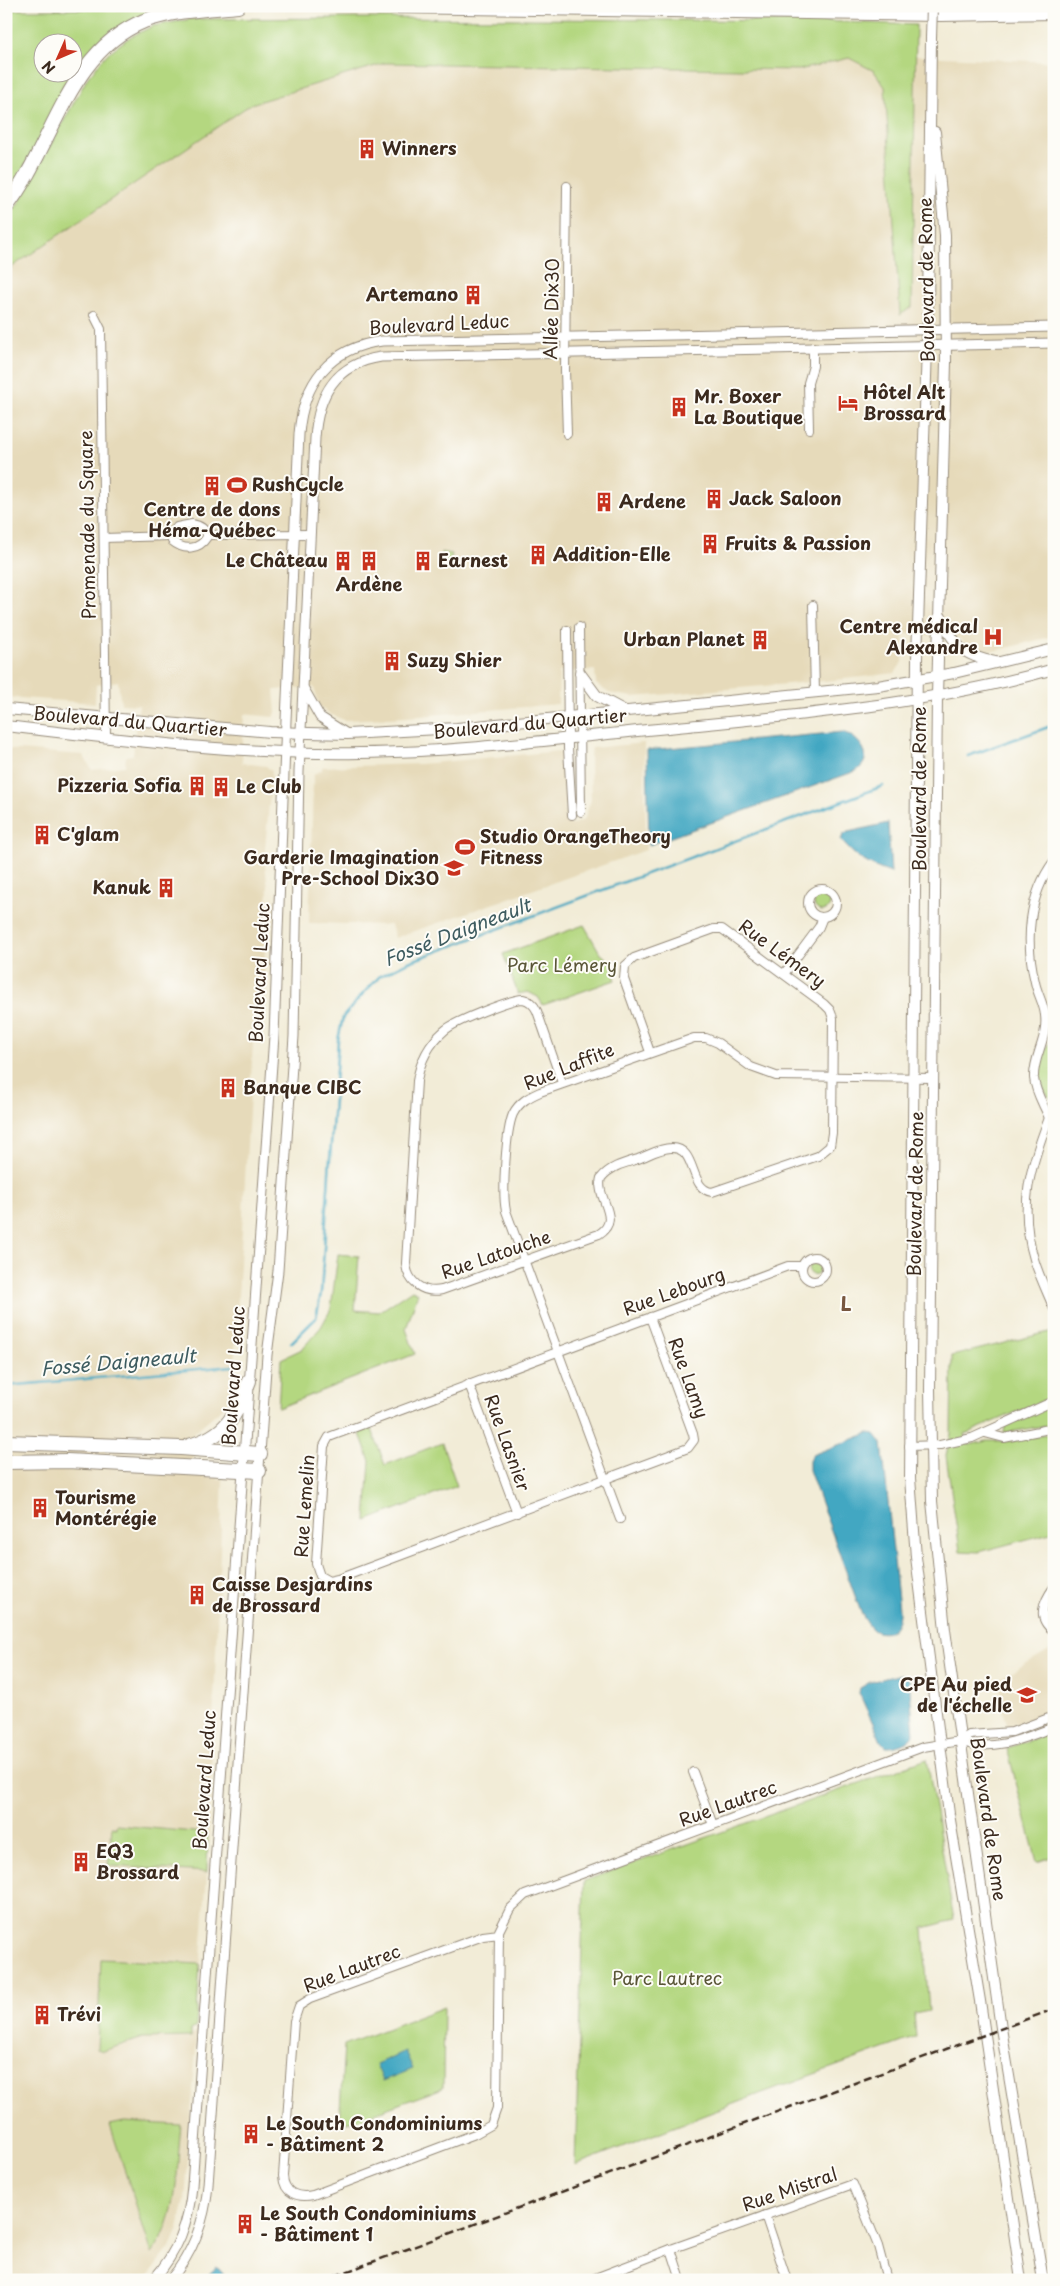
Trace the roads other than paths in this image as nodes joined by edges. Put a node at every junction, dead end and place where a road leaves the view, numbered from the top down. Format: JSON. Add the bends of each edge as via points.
{"nodes":[{"id":1,"x":238,"y":6,"type":"edge"},
{"id":2,"x":393,"y":6,"type":"edge"},
{"id":3,"x":936,"y":10,"type":"edge"},
{"id":4,"x":1054,"y":12,"type":"edge"},
{"id":5,"x":1054,"y":22,"type":"edge"},
{"id":6,"x":931,"y":101,"type":"junction"},
{"id":7,"x":567,"y":186,"type":"dead end"},
{"id":8,"x":6,"y":206,"type":"edge"},
{"id":9,"x":94,"y":315,"type":"dead end"},
{"id":10,"x":1054,"y":327,"type":"edge"},
{"id":11,"x":927,"y":330,"type":"junction"},
{"id":12,"x":945,"y":330,"type":"junction"},
{"id":13,"x":567,"y":336,"type":"junction"},
{"id":14,"x":1054,"y":343,"type":"edge"},
{"id":15,"x":926,"y":345,"type":"junction"},
{"id":16,"x":946,"y":345,"type":"junction"},
{"id":17,"x":813,"y":347,"type":"junction"},
{"id":18,"x":566,"y":352,"type":"junction"},
{"id":19,"x":809,"y":429,"type":"dead end"},
{"id":20,"x":567,"y":434,"type":"dead end"},
{"id":21,"x":295,"y":534,"type":"junction"},
{"id":22,"x":310,"y":534,"type":"junction"},
{"id":23,"x":208,"y":535,"type":"junction"},
{"id":24,"x":170,"y":536,"type":"junction"},
{"id":25,"x":104,"y":538,"type":"junction"},
{"id":26,"x":813,"y":605,"type":"dead end"},
{"id":27,"x":940,"y":614,"type":"junction"},
{"id":28,"x":579,"y":627,"type":"dead end"},
{"id":29,"x":567,"y":630,"type":"dead end"},
{"id":30,"x":1054,"y":649,"type":"edge"},
{"id":31,"x":1001,"y":663,"type":"junction"},
{"id":32,"x":1054,"y":670,"type":"edge"},
{"id":33,"x":580,"y":673,"type":"junction"},
{"id":34,"x":938,"y":676,"type":"junction"},
{"id":35,"x":917,"y":680,"type":"junction"},
{"id":36,"x":303,"y":686,"type":"junction"},
{"id":37,"x":815,"y":693,"type":"junction"},
{"id":38,"x":937,"y":696,"type":"junction"},
{"id":39,"x":917,"y":700,"type":"junction"},
{"id":40,"x":6,"y":710,"type":"edge"},
{"id":41,"x":626,"y":711,"type":"junction"},
{"id":42,"x":580,"y":716,"type":"junction"},
{"id":43,"x":107,"y":717,"type":"junction"},
{"id":44,"x":568,"y":717,"type":"junction"},
{"id":45,"x":6,"y":726,"type":"edge"},
{"id":46,"x":285,"y":733,"type":"junction"},
{"id":47,"x":301,"y":734,"type":"junction"},
{"id":48,"x":348,"y":734,"type":"junction"},
{"id":49,"x":580,"y":736,"type":"junction"},
{"id":50,"x":106,"y":737,"type":"junction"},
{"id":51,"x":568,"y":737,"type":"junction"},
{"id":52,"x":284,"y":752,"type":"junction"},
{"id":53,"x":301,"y":753,"type":"junction"},
{"id":54,"x":581,"y":812,"type":"dead end"},
{"id":55,"x":572,"y":815,"type":"dead end"},
{"id":56,"x":1054,"y":861,"type":"edge"},
{"id":57,"x":823,"y":917,"type":"dead end"},
{"id":58,"x":784,"y":974,"type":"junction"},
{"id":59,"x":1045,"y":1013,"type":"junction"},
{"id":60,"x":1054,"y":1021,"type":"edge"},
{"id":61,"x":650,"y":1052,"type":"junction"},
{"id":62,"x":833,"y":1077,"type":"junction"},
{"id":63,"x":913,"y":1078,"type":"junction"},
{"id":64,"x":933,"y":1078,"type":"junction"},
{"id":65,"x":562,"y":1083,"type":"junction"},
{"id":66,"x":1051,"y":1114,"type":"edge"},
{"id":67,"x":524,"y":1261,"type":"junction"},
{"id":68,"x":802,"y":1266,"type":"dead end"},
{"id":69,"x":1054,"y":1309,"type":"edge"},
{"id":70,"x":650,"y":1318,"type":"junction"},
{"id":71,"x":557,"y":1351,"type":"junction"},
{"id":72,"x":249,"y":1381,"type":"junction"},
{"id":73,"x":469,"y":1384,"type":"junction"},
{"id":74,"x":1054,"y":1401,"type":"edge"},
{"id":75,"x":1054,"y":1428,"type":"edge"},
{"id":76,"x":985,"y":1433,"type":"junction"},
{"id":77,"x":6,"y":1442,"type":"edge"},
{"id":78,"x":909,"y":1446,"type":"junction"},
{"id":79,"x":930,"y":1446,"type":"junction"},
{"id":80,"x":181,"y":1448,"type":"junction"},
{"id":81,"x":244,"y":1453,"type":"junction"},
{"id":82,"x":260,"y":1454,"type":"junction"},
{"id":83,"x":6,"y":1462,"type":"edge"},
{"id":84,"x":243,"y":1470,"type":"junction"},
{"id":85,"x":260,"y":1471,"type":"junction"},
{"id":86,"x":606,"y":1481,"type":"junction"},
{"id":87,"x":517,"y":1513,"type":"junction"},
{"id":88,"x":620,"y":1519,"type":"dead end"},
{"id":89,"x":1054,"y":1587,"type":"edge"},
{"id":90,"x":1054,"y":1631,"type":"edge"},
{"id":91,"x":1054,"y":1716,"type":"edge"},
{"id":92,"x":1054,"y":1728,"type":"edge"},
{"id":93,"x":960,"y":1741,"type":"junction"},
{"id":94,"x":940,"y":1744,"type":"junction"},
{"id":95,"x":693,"y":1772,"type":"dead end"},
{"id":96,"x":713,"y":1825,"type":"junction"},
{"id":97,"x":499,"y":1934,"type":"junction"},
{"id":98,"x":765,"y":2215,"type":"junction"},
{"id":99,"x":671,"y":2249,"type":"junction"},
{"id":100,"x":153,"y":2280,"type":"edge"},
{"id":101,"x":170,"y":2280,"type":"edge"},
{"id":102,"x":590,"y":2280,"type":"edge"},
{"id":103,"x":681,"y":2280,"type":"edge"},
{"id":104,"x":787,"y":2280,"type":"edge"},
{"id":105,"x":887,"y":2280,"type":"edge"},
{"id":106,"x":1021,"y":2280,"type":"edge"},
{"id":107,"x":1043,"y":2280,"type":"edge"}],
"edges":[{"from":1,"to":8,"type":"highway","via":[[155,18],[130,28],[106,45],[75,85]]},
{"from":2,"to":3,"type":"highway"},
{"from":3,"to":4,"type":"highway"},
{"from":3,"to":5,"type":"highway"},
{"from":3,"to":6,"type":"main road","name":"Boulevard de Rome","bridge":true,"via":[[931,38]]},
{"from":6,"to":11,"type":"main road","name":"Boulevard de Rome"},
{"from":6,"to":12,"type":"main road","name":"Boulevard de Rome","via":[[945,235]]},
{"from":7,"to":13,"type":"street","name":"Allée Dix30"},
{"from":9,"to":25,"type":"street","name":"Promenade du Square","via":[[101,329]]},
{"from":10,"to":12,"type":"street","name":"Boulevard Leduc"},
{"from":11,"to":12,"type":"street","name":"Boulevard Leduc"},
{"from":11,"to":13,"type":"street","name":"Boulevard Leduc"},
{"from":11,"to":15,"type":"main road","name":"Boulevard de Rome"},
{"from":12,"to":16,"type":"main road","name":"Boulevard de Rome"},
{"from":13,"to":18,"type":"street","name":"Allée Dix30"},
{"from":13,"to":21,"type":"street","name":"Boulevard Leduc","via":[[382,341],[356,347],[337,357],[317,376],[302,408]]},
{"from":14,"to":16,"type":"street","name":"Boulevard Leduc"},
{"from":15,"to":16,"type":"street","name":"Boulevard Leduc"},
{"from":15,"to":17,"type":"street","name":"Boulevard Leduc"},
{"from":15,"to":35,"type":"main road","name":"Boulevard de Rome"},
{"from":16,"to":27,"type":"main road","name":"Boulevard de Rome"},
{"from":17,"to":18,"type":"street","name":"Boulevard Leduc"},
{"from":17,"to":19,"type":"street","via":[[813,366],[808,383]]},
{"from":18,"to":20,"type":"street","name":"Allée Dix30"},
{"from":18,"to":22,"type":"street","name":"Boulevard Leduc","via":[[381,357],[347,369],[330,385],[319,407]]},
{"from":21,"to":22,"type":"street"},
{"from":21,"to":23,"type":"street"},
{"from":21,"to":46,"type":"street","name":"Boulevard Leduc"},
{"from":22,"to":36,"type":"street","name":"Boulevard Leduc"},
{"from":23,"to":24,"type":"street","via":[[201,527],[192,524],[177,527]]},
{"from":23,"to":24,"type":"street","via":[[201,544],[189,548],[176,545]]},
{"from":24,"to":25,"type":"street"},
{"from":25,"to":43,"type":"street","name":"Promenade du Square"},
{"from":26,"to":37,"type":"street"},
{"from":27,"to":31,"type":"main road","via":[[951,638],[961,649],[977,658]]},
{"from":27,"to":34,"type":"main road","name":"Boulevard de Rome"},
{"from":28,"to":33,"type":"street"},
{"from":29,"to":44,"type":"street"},
{"from":30,"to":31,"type":"main road","name":"Boulevard du Quartier"},
{"from":31,"to":34,"type":"main road","name":"Boulevard du Quartier"},
{"from":32,"to":38,"type":"main road","name":"Boulevard du Quartier"},
{"from":33,"to":41,"type":"main road","via":[[602,700]]},
{"from":33,"to":42,"type":"street"},
{"from":34,"to":35,"type":"main road","name":"Boulevard du Quartier"},
{"from":34,"to":38,"type":"main road","name":"Boulevard de Rome"},
{"from":35,"to":37,"type":"main road","name":"Boulevard du Quartier"},
{"from":35,"to":39,"type":"main road","name":"Boulevard de Rome"},
{"from":36,"to":47,"type":"street","name":"Boulevard Leduc"},
{"from":36,"to":48,"type":"street","via":[[320,717]]},
{"from":37,"to":41,"type":"main road","name":"Boulevard du Quartier"},
{"from":38,"to":39,"type":"main road","name":"Boulevard du Quartier"},
{"from":38,"to":64,"type":"main road","name":"Boulevard de Rome"},
{"from":39,"to":49,"type":"main road","name":"Boulevard du Quartier"},
{"from":39,"to":63,"type":"main road","name":"Boulevard de Rome"},
{"from":40,"to":43,"type":"main road","name":"Boulevard du Quartier"},
{"from":41,"to":42,"type":"main road","name":"Boulevard du Quartier"},
{"from":42,"to":44,"type":"main road","name":"Boulevard du Quartier"},
{"from":42,"to":49,"type":"street"},
{"from":43,"to":46,"type":"main road","name":"Boulevard du Quartier"},
{"from":43,"to":50,"type":"street","name":"Promenade du Square"},
{"from":44,"to":48,"type":"main road","name":"Boulevard du Quartier"},
{"from":44,"to":51,"type":"street"},
{"from":45,"to":50,"type":"main road","name":"Boulevard du Quartier"},
{"from":46,"to":47,"type":"main road","name":"Boulevard du Quartier"},
{"from":46,"to":52,"type":"street","name":"Boulevard Leduc"},
{"from":47,"to":48,"type":"main road","name":"Boulevard du Quartier"},
{"from":47,"to":53,"type":"street","name":"Boulevard Leduc"},
{"from":49,"to":51,"type":"main road","name":"Boulevard du Quartier"},
{"from":49,"to":54,"type":"street"},
{"from":50,"to":52,"type":"main road","name":"Boulevard du Quartier"},
{"from":51,"to":53,"type":"main road","name":"Boulevard du Quartier","via":[[393,752]]},
{"from":51,"to":55,"type":"street"},
{"from":52,"to":53,"type":"main road","name":"Boulevard du Quartier"},
{"from":52,"to":72,"type":"street","name":"Boulevard Leduc","via":[[276,1012]]},
{"from":53,"to":82,"type":"street","name":"Boulevard Leduc","via":[[294,1036],[279,1262]]},
{"from":56,"to":59,"type":"street","via":[[1039,884],[1031,919],[1031,962]]},
{"from":57,"to":58,"type":"street"},
{"from":58,"to":61,"type":"street","name":"Rue Lémery","via":[[732,935],[717,928],[630,960],[623,970],[624,980]]},
{"from":58,"to":62,"type":"street","name":"Rue Lémery","via":[[824,1004],[832,1014]]},
{"from":59,"to":60,"type":"street"},
{"from":59,"to":66,"type":"street","via":[[1046,1034],[1034,1076],[1037,1090]]},
{"from":61,"to":62,"type":"street","name":"Rue Laffite","via":[[688,1039],[706,1038],[751,1067],[769,1074]]},
{"from":61,"to":65,"type":"street","name":"Rue Laffite"},
{"from":62,"to":63,"type":"street","name":"Rue Laffite"},
{"from":62,"to":67,"type":"street","name":"Rue Latouche","via":[[832,1140],[822,1154],[712,1192],[699,1186],[685,1153],[676,1148],[614,1167],[601,1178],[600,1188],[610,1220],[604,1230]]},
{"from":63,"to":64,"type":"street","name":"Rue Laffite"},
{"from":63,"to":78,"type":"main road","name":"Boulevard de Rome"},
{"from":64,"to":79,"type":"main road","name":"Boulevard de Rome"},
{"from":65,"to":67,"type":"street","name":"Rue Laffite","via":[[523,1101],[513,1114],[509,1128],[504,1201]]},
{"from":65,"to":67,"type":"street","name":"Rue Latouche","via":[[537,1011],[524,999],[458,1021],[446,1029],[429,1048],[418,1076],[406,1263],[410,1278],[422,1288],[439,1291]]},
{"from":66,"to":69,"type":"street","via":[[1031,1166],[1026,1204],[1033,1258]]},
{"from":67,"to":71,"type":"street","name":"Rue Laffite"},
{"from":68,"to":70,"type":"street","name":"Rue Lebourg","via":[[788,1266]]},
{"from":70,"to":71,"type":"street","name":"Rue Lebourg"},
{"from":70,"to":86,"type":"street","name":"Rue Lamy","via":[[694,1440],[682,1452]]},
{"from":71,"to":73,"type":"street","name":"Rue Lemelin"},
{"from":71,"to":86,"type":"street","name":"Rue Laffite"},
{"from":72,"to":80,"type":"highway","via":[[235,1415],[225,1428],[208,1440]]},
{"from":72,"to":81,"type":"street","name":"Boulevard Leduc"},
{"from":73,"to":87,"type":"street","name":"Rue Lasnier"},
{"from":73,"to":87,"type":"street","name":"Rue Lemelin","via":[[326,1440],[316,1569],[324,1579],[335,1580]]},
{"from":74,"to":76,"type":"street"},
{"from":75,"to":76,"type":"street","via":[[1004,1438]]},
{"from":76,"to":79,"type":"street"},
{"from":77,"to":80,"type":"highway"},
{"from":78,"to":79,"type":"street"},
{"from":78,"to":94,"type":"main road","name":"Boulevard de Rome","via":[[913,1524]]},
{"from":79,"to":93,"type":"main road","name":"Boulevard de Rome","via":[[936,1552]]},
{"from":80,"to":81,"type":"highway"},
{"from":81,"to":82,"type":"highway"},
{"from":81,"to":84,"type":"street","name":"Boulevard Leduc"},
{"from":82,"to":85,"type":"street","name":"Boulevard Leduc"},
{"from":83,"to":84,"type":"highway","via":[[67,1461]]},
{"from":84,"to":85,"type":"highway"},
{"from":84,"to":100,"type":"street","name":"Boulevard Leduc","via":[[192,2191],[182,2234],[172,2255]]},
{"from":85,"to":101,"type":"street","name":"Boulevard Leduc","via":[[208,2193],[196,2237]]},
{"from":86,"to":87,"type":"street","name":"Rue Lemelin"},
{"from":86,"to":88,"type":"street","name":"Rue Laffite"},
{"from":89,"to":90,"type":"street","via":[[1042,1608],[1045,1623]]},
{"from":91,"to":93,"type":"street","name":"Rue Lautrec","via":[[1012,1732],[969,1735]]},
{"from":92,"to":93,"type":"street","name":"Rue Lautrec","via":[[1004,1744],[970,1745]]},
{"from":93,"to":94,"type":"street","name":"Rue Lautrec"},
{"from":93,"to":107,"type":"main road","name":"Boulevard de Rome","via":[[1001,2028]]},
{"from":94,"to":96,"type":"street","name":"Rue Lautrec","via":[[924,1747]]},
{"from":94,"to":106,"type":"main road","name":"Boulevard de Rome"},
{"from":95,"to":96,"type":"street"},
{"from":96,"to":97,"type":"street","name":"Rue Lautrec","via":[[529,1893],[510,1909]]},
{"from":97,"to":97,"type":"street","name":"Rue Lautrec","via":[[483,1936],[298,2006],[294,2021],[283,2176],[291,2193],[302,2197],[313,2195],[475,2134],[490,2125],[497,2108]]},
{"from":98,"to":99,"type":"street","name":"Rue Mistral"},
{"from":98,"to":104,"type":"street"},
{"from":98,"to":105,"type":"street","name":"Rue Mistral","via":[[852,2184],[878,2246]]},
{"from":99,"to":102,"type":"street","name":"Rue Mistral"},
{"from":99,"to":103,"type":"street"}]}
